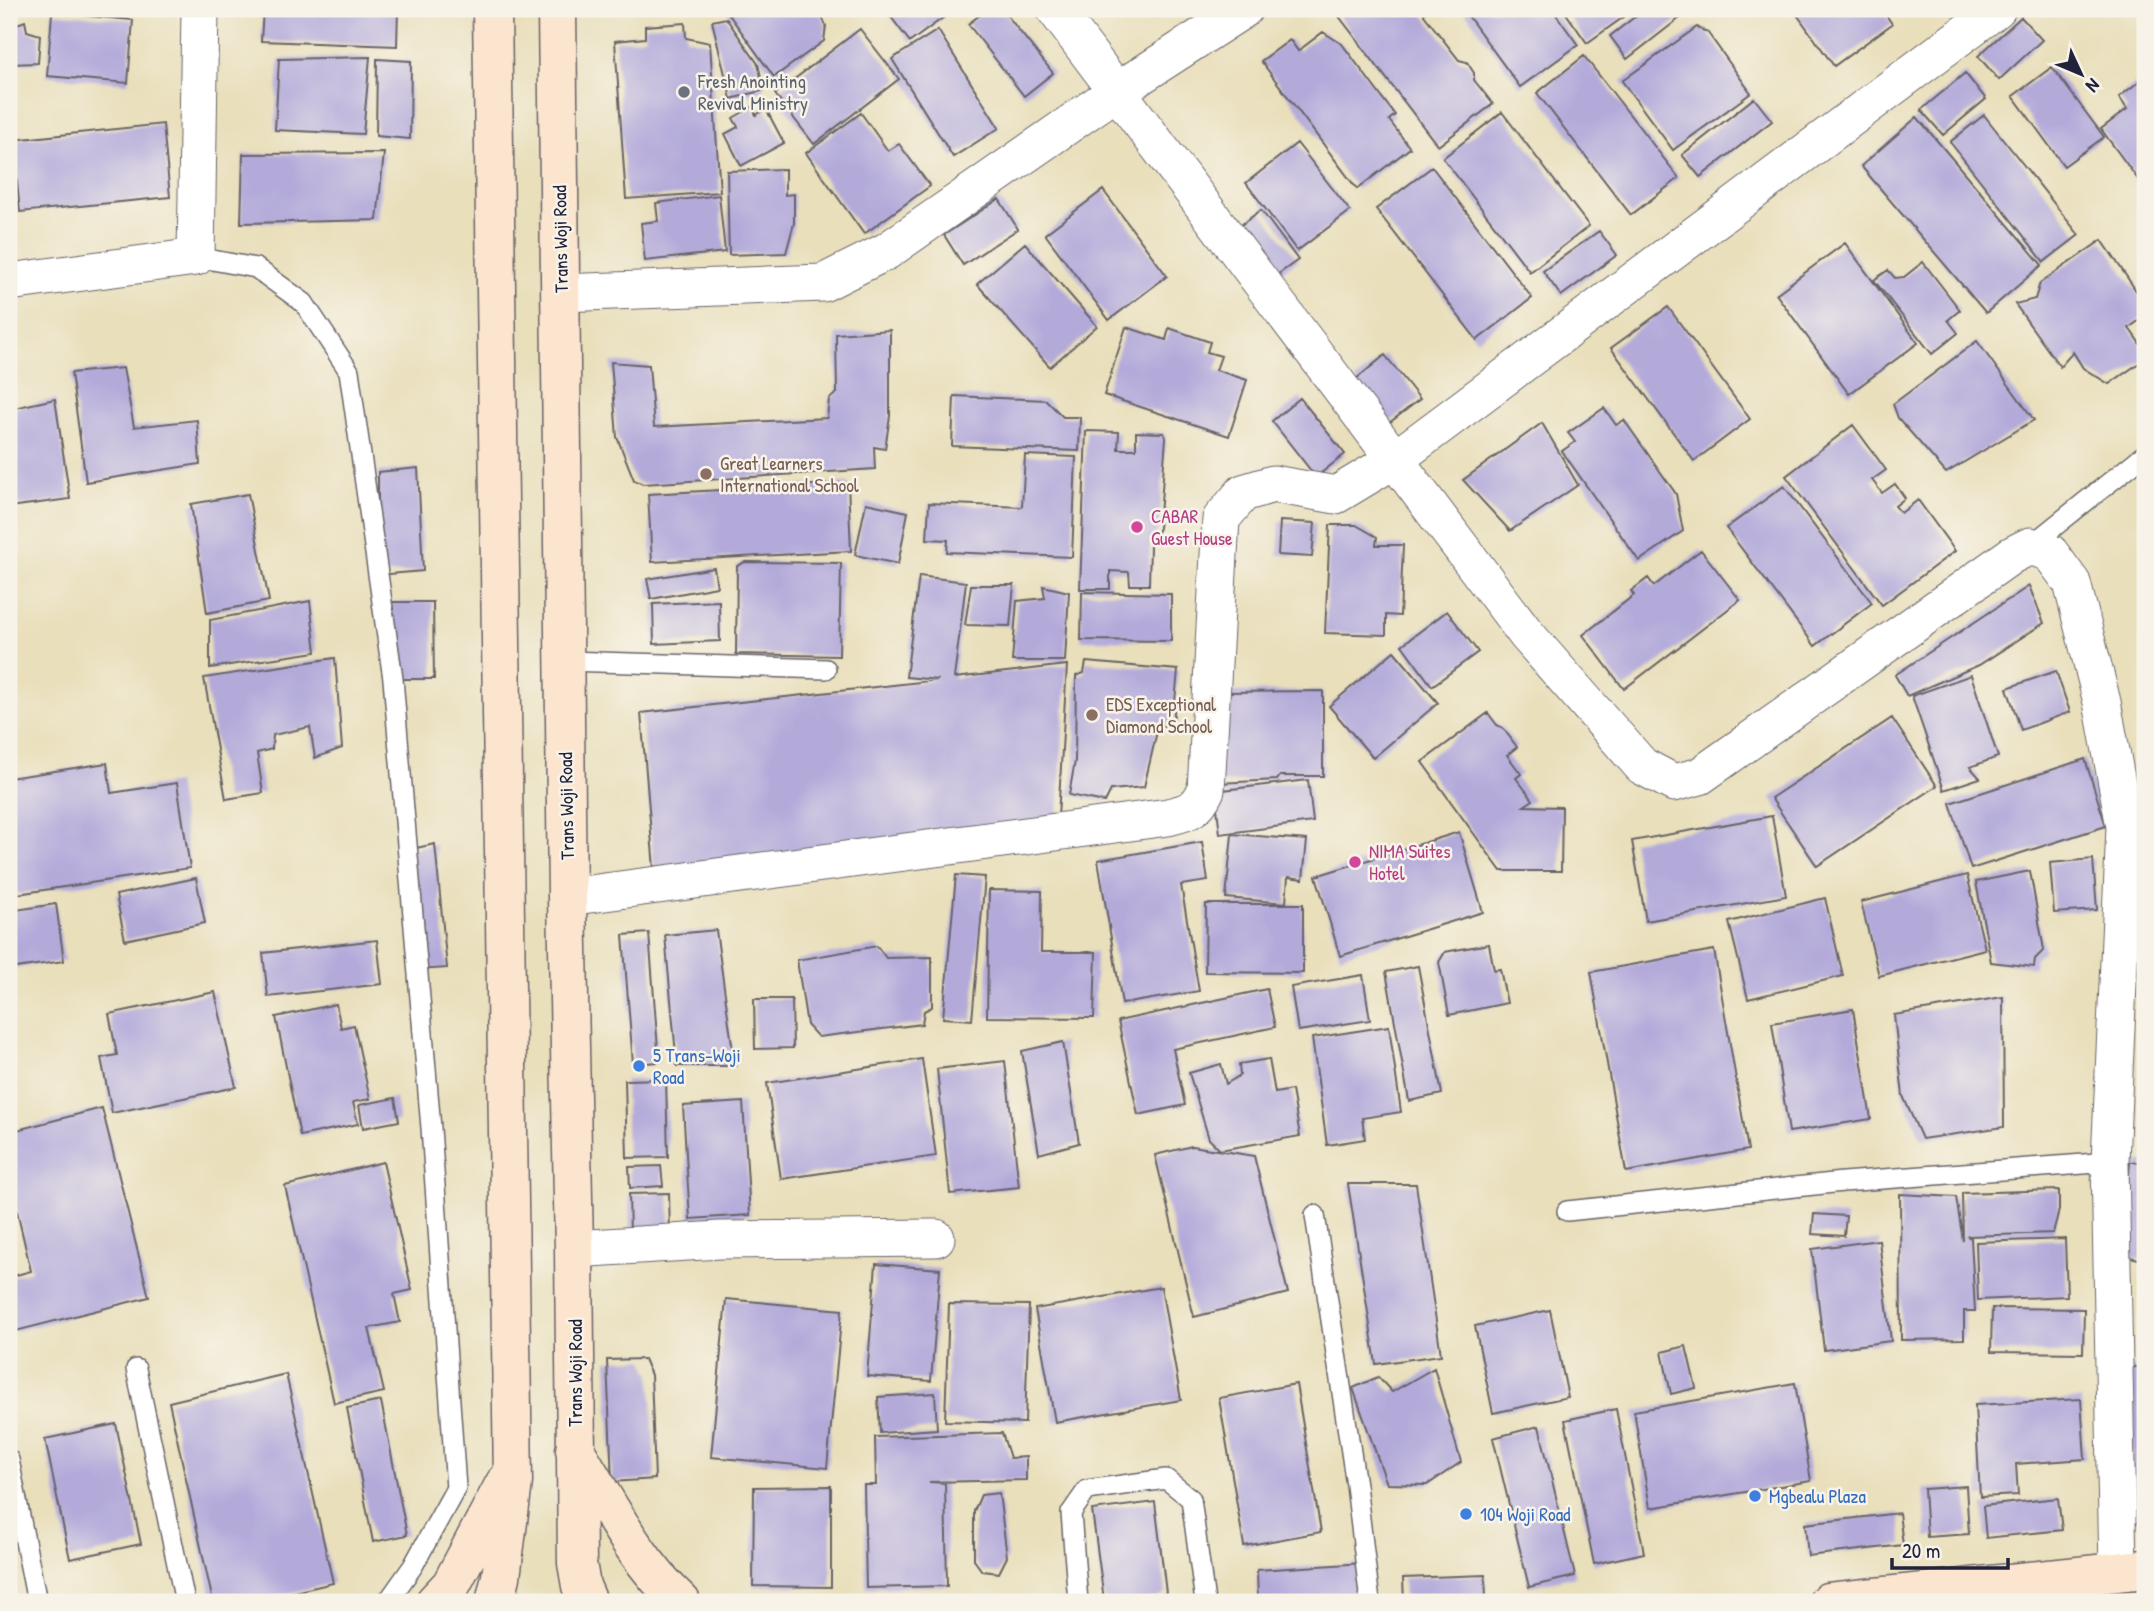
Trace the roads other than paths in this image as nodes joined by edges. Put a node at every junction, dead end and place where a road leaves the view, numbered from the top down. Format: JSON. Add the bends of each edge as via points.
{"nodes":[{"id":1,"x":200,"y":9,"type":"edge"},
{"id":2,"x":492,"y":9,"type":"edge"},
{"id":3,"x":557,"y":9,"type":"edge"},
{"id":4,"x":1055,"y":9,"type":"edge"},
{"id":5,"x":1244,"y":9,"type":"edge"},
{"id":6,"x":1997,"y":9,"type":"edge"},
{"id":7,"x":1117,"y":91,"type":"junction"},
{"id":8,"x":196,"y":257,"type":"junction"},
{"id":9,"x":9,"y":282,"type":"edge"},
{"id":10,"x":561,"y":293,"type":"junction"},
{"id":11,"x":2145,"y":454,"type":"edge"},
{"id":12,"x":1394,"y":460,"type":"junction"},
{"id":13,"x":2030,"y":546,"type":"junction"},
{"id":14,"x":565,"y":661,"type":"junction"},
{"id":15,"x":826,"y":669,"type":"dead end"},
{"id":16,"x":567,"y":897,"type":"junction"},
{"id":17,"x":2110,"y":1162,"type":"junction"},
{"id":18,"x":1567,"y":1211,"type":"dead end"},
{"id":19,"x":1315,"y":1215,"type":"dead end"},
{"id":20,"x":936,"y":1238,"type":"dead end"},
{"id":21,"x":574,"y":1249,"type":"junction"},
{"id":22,"x":136,"y":1369,"type":"dead end"},
{"id":23,"x":575,"y":1450,"type":"junction"},
{"id":24,"x":9,"y":1460,"type":"edge"},
{"id":25,"x":512,"y":1469,"type":"junction"},
{"id":26,"x":2132,"y":1571,"type":"edge"},
{"id":27,"x":37,"y":1602,"type":"edge"},
{"id":28,"x":185,"y":1602,"type":"edge"},
{"id":29,"x":384,"y":1602,"type":"edge"},
{"id":30,"x":435,"y":1602,"type":"edge"},
{"id":31,"x":495,"y":1602,"type":"edge"},
{"id":32,"x":587,"y":1602,"type":"edge"},
{"id":33,"x":681,"y":1602,"type":"edge"},
{"id":34,"x":1078,"y":1602,"type":"edge"},
{"id":35,"x":1205,"y":1602,"type":"edge"},
{"id":36,"x":1370,"y":1602,"type":"edge"},
{"id":37,"x":1828,"y":1602,"type":"edge"}],
"edges":[{"from":1,"to":8,"type":"street"},
{"from":2,"to":25,"type":"main road"},
{"from":3,"to":10,"type":"main road","name":"Trans Woji Road"},
{"from":4,"to":7,"type":"street"},
{"from":5,"to":7,"type":"street"},
{"from":6,"to":12,"type":"street"},
{"from":7,"to":10,"type":"street","via":[[887,251],[823,283]]},
{"from":7,"to":12,"type":"street"},
{"from":8,"to":9,"type":"street"},
{"from":8,"to":29,"type":"lane","via":[[257,268],[304,303],[349,371],[393,679],[456,1488],[413,1566]]},
{"from":10,"to":14,"type":"main road","name":"Trans Woji Road"},
{"from":11,"to":13,"type":"lane"},
{"from":12,"to":13,"type":"street","via":[[1527,635],[1642,766],[1674,783],[1700,776]]},
{"from":12,"to":16,"type":"street","via":[[1336,495],[1273,484],[1243,493],[1221,519],[1206,790],[1189,812]]},
{"from":13,"to":17,"type":"street","via":[[2050,553],[2073,583],[2102,702],[2125,827]]},
{"from":14,"to":15,"type":"lane"},
{"from":14,"to":16,"type":"main road","name":"Trans Woji Road"},
{"from":16,"to":21,"type":"main road","name":"Trans Woji Road"},
{"from":17,"to":18,"type":"lane","via":[[1843,1182]]},
{"from":17,"to":26,"type":"street"},
{"from":19,"to":36,"type":"lane"},
{"from":20,"to":21,"type":"street","via":[[720,1240]]},
{"from":21,"to":23,"type":"main road","name":"Trans Woji Road"},
{"from":22,"to":28,"type":"lane"},
{"from":23,"to":32,"type":"main road","name":"Trans Woji Road","via":[[577,1563]]},
{"from":23,"to":33,"type":"main road","via":[[633,1547]]},
{"from":24,"to":27,"type":"lane"},
{"from":25,"to":30,"type":"main road","via":[[450,1585]]},
{"from":25,"to":31,"type":"main road"},
{"from":26,"to":37,"type":"main road"},
{"from":34,"to":35,"type":"lane","via":[[1071,1513],[1087,1490],[1166,1479],[1191,1499]]}]}
